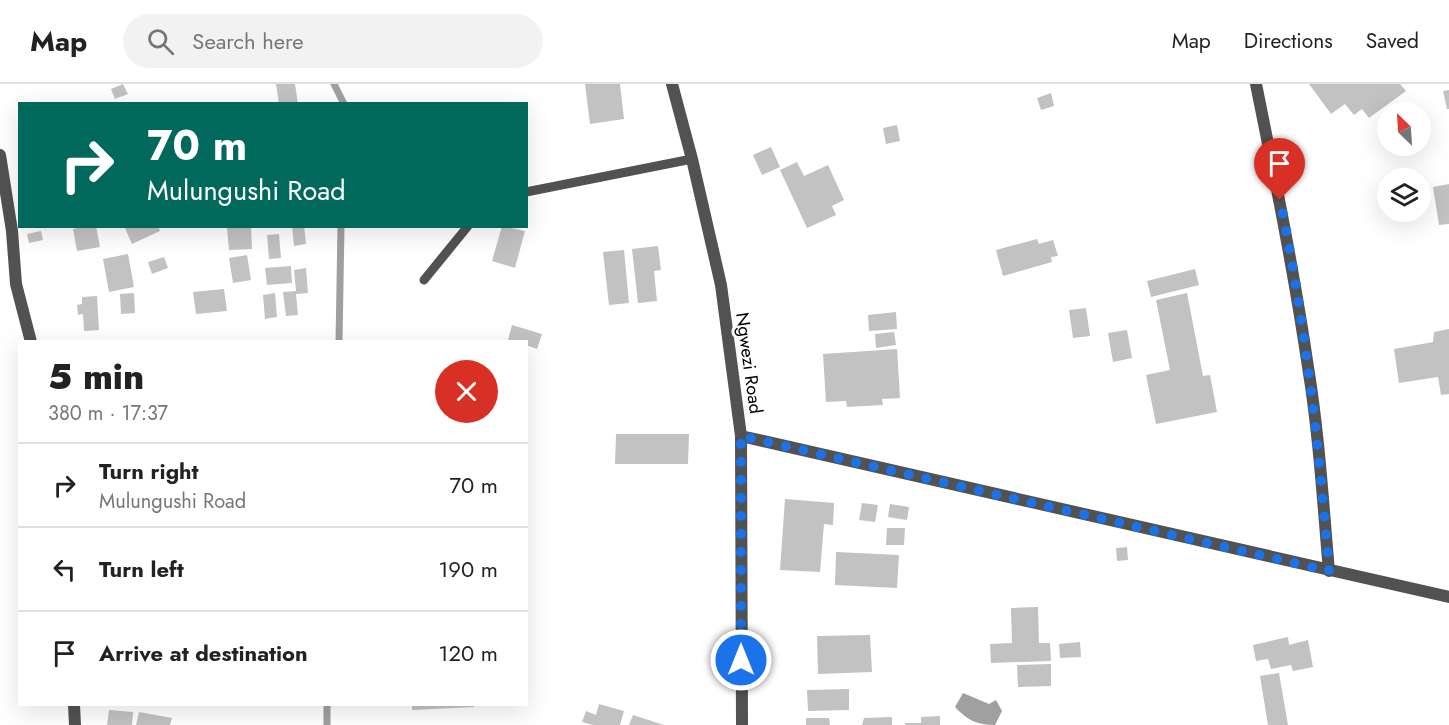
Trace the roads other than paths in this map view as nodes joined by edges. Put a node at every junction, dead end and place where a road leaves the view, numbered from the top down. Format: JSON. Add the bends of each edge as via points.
{"nodes":[{"id":1,"x":672,"y":84,"type":"edge"},
{"id":2,"x":1256,"y":84,"type":"edge"},
{"id":3,"x":0,"y":155,"type":"edge"},
{"id":4,"x":692,"y":159,"type":"junction"},
{"id":5,"x":528,"y":192,"type":"edge"},
{"id":6,"x":466,"y":228,"type":"edge"},
{"id":7,"x":424,"y":280,"type":"dead end"},
{"id":8,"x":30,"y":340,"type":"edge"},
{"id":9,"x":741,"y":436,"type":"junction"},
{"id":10,"x":1329,"y":571,"type":"junction"},
{"id":11,"x":1449,"y":597,"type":"edge"},
{"id":12,"x":74,"y":706,"type":"edge"},
{"id":13,"x":75,"y":725,"type":"edge"},
{"id":14,"x":742,"y":725,"type":"edge"}],
"edges":[{"from":1,"to":4,"type":"street","name":"Ngwezi Road"},
{"from":2,"to":10,"type":"street","via":[[1285,223],[1309,368]]},
{"from":3,"to":8,"type":"street","via":[[16,284]]},
{"from":4,"to":5,"type":"lane"},
{"from":4,"to":9,"type":"street","name":"Ngwezi Road","via":[[720,285]]},
{"from":6,"to":7,"type":"lane"},
{"from":9,"to":10,"type":"street"},
{"from":9,"to":14,"type":"street","name":"Ngwezi Road"},
{"from":10,"to":11,"type":"street"},
{"from":12,"to":13,"type":"street"}]}
